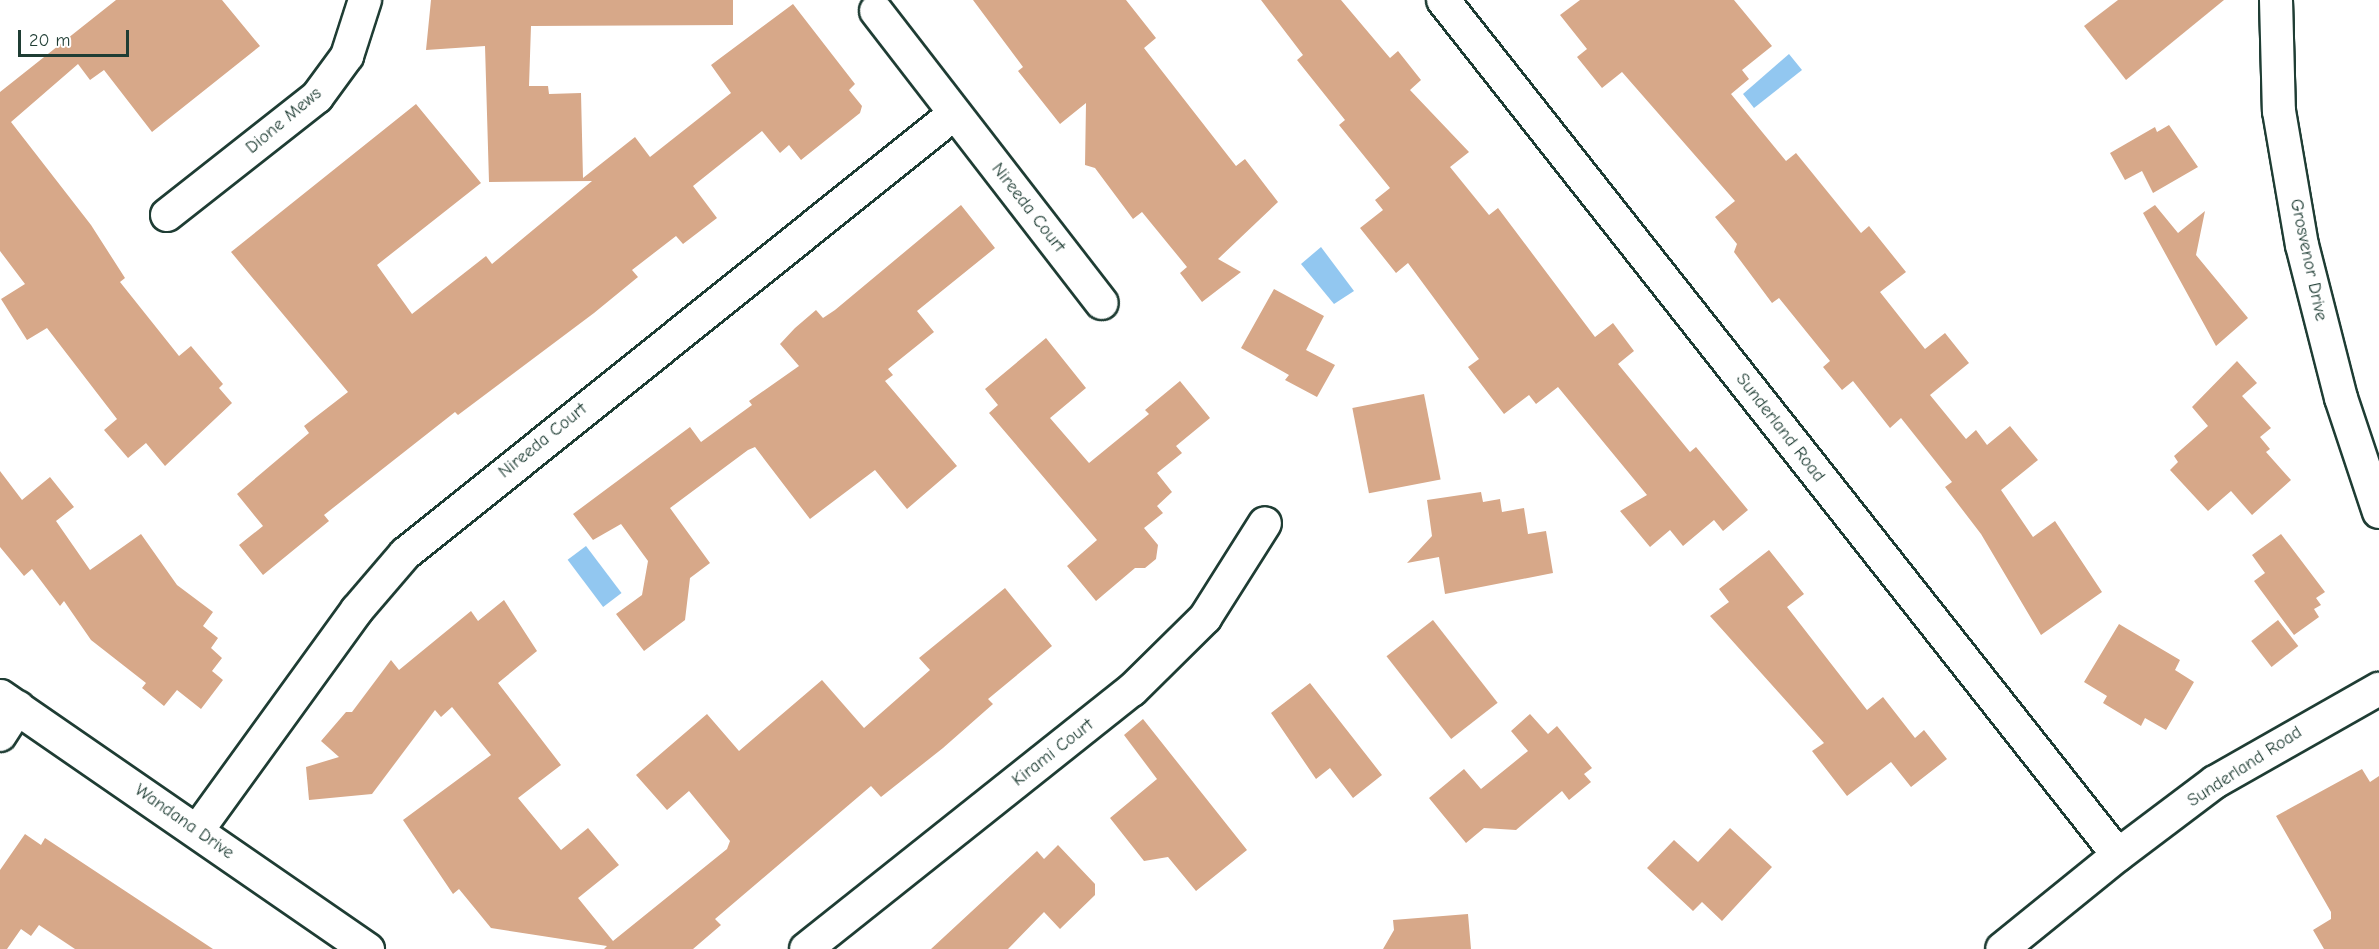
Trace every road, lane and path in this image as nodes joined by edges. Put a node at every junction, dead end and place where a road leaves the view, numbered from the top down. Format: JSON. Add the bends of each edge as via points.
{"nodes":[{"id":1,"x":365,"y":0,"type":"edge"},
{"id":2,"x":1443,"y":0,"type":"edge"},
{"id":3,"x":2276,"y":0,"type":"edge"},
{"id":4,"x":876,"y":11,"type":"dead end"},
{"id":5,"x":954,"y":114,"type":"junction"},
{"id":6,"x":166,"y":215,"type":"dead end"},
{"id":7,"x":1102,"y":303,"type":"dead end"},
{"id":8,"x":2379,"y":512,"type":"edge"},
{"id":9,"x":1265,"y":523,"type":"dead end"},
{"id":10,"x":2379,"y":689,"type":"edge"},
{"id":11,"x":9,"y":701,"type":"edge"},
{"id":12,"x":0,"y":735,"type":"edge"},
{"id":13,"x":197,"y":831,"type":"junction"},
{"id":14,"x":2118,"y":855,"type":"junction"},
{"id":15,"x":367,"y":949,"type":"edge"},
{"id":16,"x":806,"y":949,"type":"edge"},
{"id":17,"x":2002,"y":949,"type":"edge"}],
"edges":[{"from":1,"to":6,"type":"street","name":"Dione Mews","via":[[347,56],[317,97]]},
{"from":2,"to":14,"type":"street","name":"Sunderland Road"},
{"from":3,"to":8,"type":"street","name":"Grosvenor Drive","via":[[2279,111],[2302,245],[2341,398]]},
{"from":4,"to":5,"type":"street","name":"Nireeda Court"},
{"from":5,"to":7,"type":"street","name":"Nireeda Court"},
{"from":5,"to":13,"type":"street","name":"Nireeda Court","via":[[405,554],[357,610]]},
{"from":9,"to":16,"type":"street","name":"Kirami Court","via":[[1205,618],[1132,690]]},
{"from":10,"to":14,"type":"street","name":"Sunderland Road","via":[[2215,782]]},
{"from":11,"to":12,"type":"street"},
{"from":11,"to":13,"type":"street","name":"Wandana Drive"},
{"from":13,"to":15,"type":"street","name":"Wandana Drive"},
{"from":14,"to":17,"type":"street","name":"Sunderland Road"}]}
